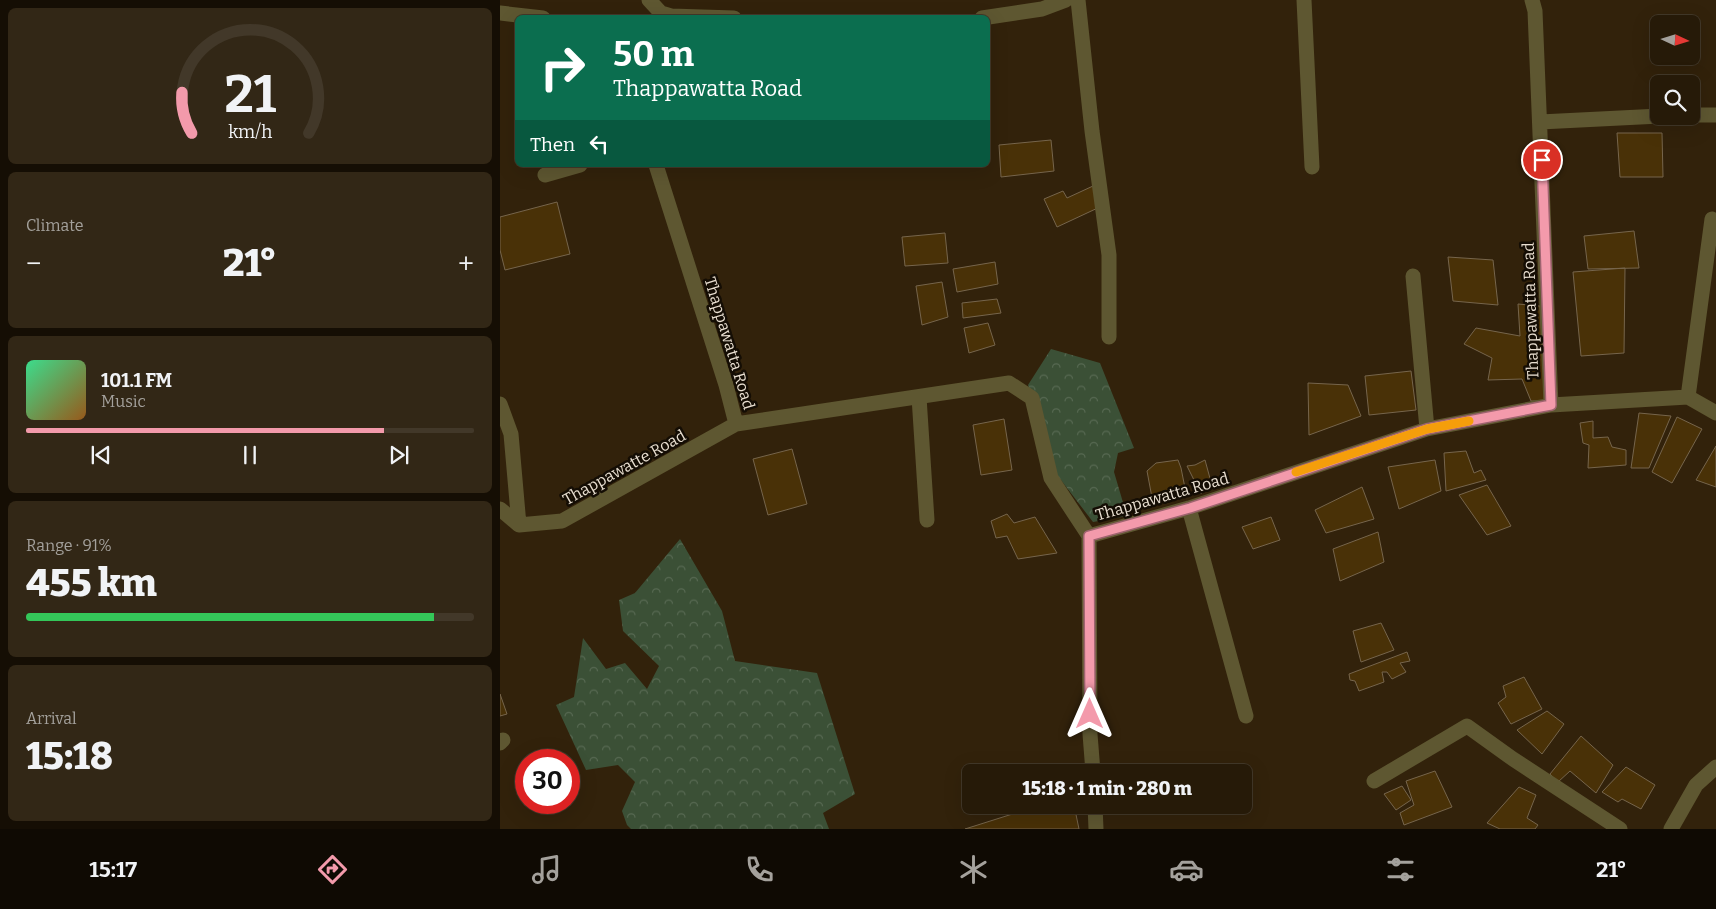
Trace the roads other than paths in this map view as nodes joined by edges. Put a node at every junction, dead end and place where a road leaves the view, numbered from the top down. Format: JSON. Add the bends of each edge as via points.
{"nodes":[{"id":1,"x":649,"y":0,"type":"edge"},
{"id":2,"x":1066,"y":0,"type":"edge"},
{"id":3,"x":1078,"y":0,"type":"edge"},
{"id":4,"x":1304,"y":0,"type":"edge"},
{"id":5,"x":1532,"y":0,"type":"edge"},
{"id":6,"x":500,"y":13,"type":"edge"},
{"id":7,"x":518,"y":15,"type":"edge"},
{"id":8,"x":656,"y":15,"type":"edge"},
{"id":9,"x":990,"y":17,"type":"edge"},
{"id":10,"x":1700,"y":115,"type":"edge"},
{"id":11,"x":1716,"y":115,"type":"edge"},
{"id":12,"x":1650,"y":116,"type":"edge"},
{"id":13,"x":1540,"y":122,"type":"junction"},
{"id":14,"x":573,"y":167,"type":"edge"},
{"id":15,"x":657,"y":167,"type":"edge"},
{"id":16,"x":1312,"y":167,"type":"dead end"},
{"id":17,"x":545,"y":175,"type":"dead end"},
{"id":18,"x":1712,"y":218,"type":"dead end"},
{"id":19,"x":1413,"y":276,"type":"dead end"},
{"id":20,"x":1109,"y":337,"type":"dead end"},
{"id":21,"x":919,"y":397,"type":"junction"},
{"id":22,"x":1688,"y":397,"type":"junction"},
{"id":23,"x":500,"y":404,"type":"edge"},
{"id":24,"x":1551,"y":405,"type":"junction"},
{"id":25,"x":1716,"y":414,"type":"edge"},
{"id":26,"x":736,"y":424,"type":"junction"},
{"id":27,"x":1427,"y":429,"type":"junction"},
{"id":28,"x":1190,"y":508,"type":"junction"},
{"id":29,"x":500,"y":509,"type":"edge"},
{"id":30,"x":927,"y":520,"type":"dead end"},
{"id":31,"x":519,"y":525,"type":"junction"},
{"id":32,"x":1089,"y":536,"type":"junction"},
{"id":33,"x":1246,"y":716,"type":"dead end"},
{"id":34,"x":1092,"y":764,"type":"edge"},
{"id":35,"x":1716,"y":767,"type":"edge"},
{"id":36,"x":1374,"y":781,"type":"dead end"},
{"id":37,"x":1095,"y":814,"type":"edge"},
{"id":38,"x":1096,"y":829,"type":"edge"},
{"id":39,"x":1620,"y":829,"type":"edge"},
{"id":40,"x":1671,"y":829,"type":"edge"}],
"edges":[{"from":1,"to":8,"type":"street"},
{"from":2,"to":9,"type":"street","via":[[1042,9]]},
{"from":3,"to":20,"type":"street","via":[[1109,255]]},
{"from":4,"to":16,"type":"street"},
{"from":5,"to":13,"type":"street","name":"Thappawatta Road"},
{"from":6,"to":7,"type":"street"},
{"from":10,"to":11,"type":"street"},
{"from":12,"to":13,"type":"street"},
{"from":13,"to":24,"type":"street","name":"Thappawatta Road"},
{"from":14,"to":17,"type":"street"},
{"from":15,"to":26,"type":"street","name":"Thappawatta Road"},
{"from":18,"to":22,"type":"street"},
{"from":19,"to":27,"type":"street"},
{"from":21,"to":26,"type":"street","name":"Thappawatta Road"},
{"from":21,"to":30,"type":"street"},
{"from":21,"to":32,"type":"street","name":"Thappawatta Road","via":[[1009,383],[1032,398],[1051,478]]},
{"from":22,"to":24,"type":"street"},
{"from":22,"to":25,"type":"street"},
{"from":23,"to":31,"type":"street","via":[[511,434]]},
{"from":24,"to":27,"type":"street","name":"Thappawatta Road"},
{"from":26,"to":31,"type":"street","name":"Thappawatte Road","via":[[562,521]]},
{"from":27,"to":28,"type":"street","name":"Thappawatta Road"},
{"from":28,"to":32,"type":"street","name":"Thappawatta Road"},
{"from":28,"to":33,"type":"street"},
{"from":29,"to":31,"type":"street"},
{"from":32,"to":34,"type":"street"},
{"from":35,"to":40,"type":"street","via":[[1696,785]]},
{"from":36,"to":39,"type":"street","via":[[1467,726]]},
{"from":37,"to":38,"type":"street"}]}
